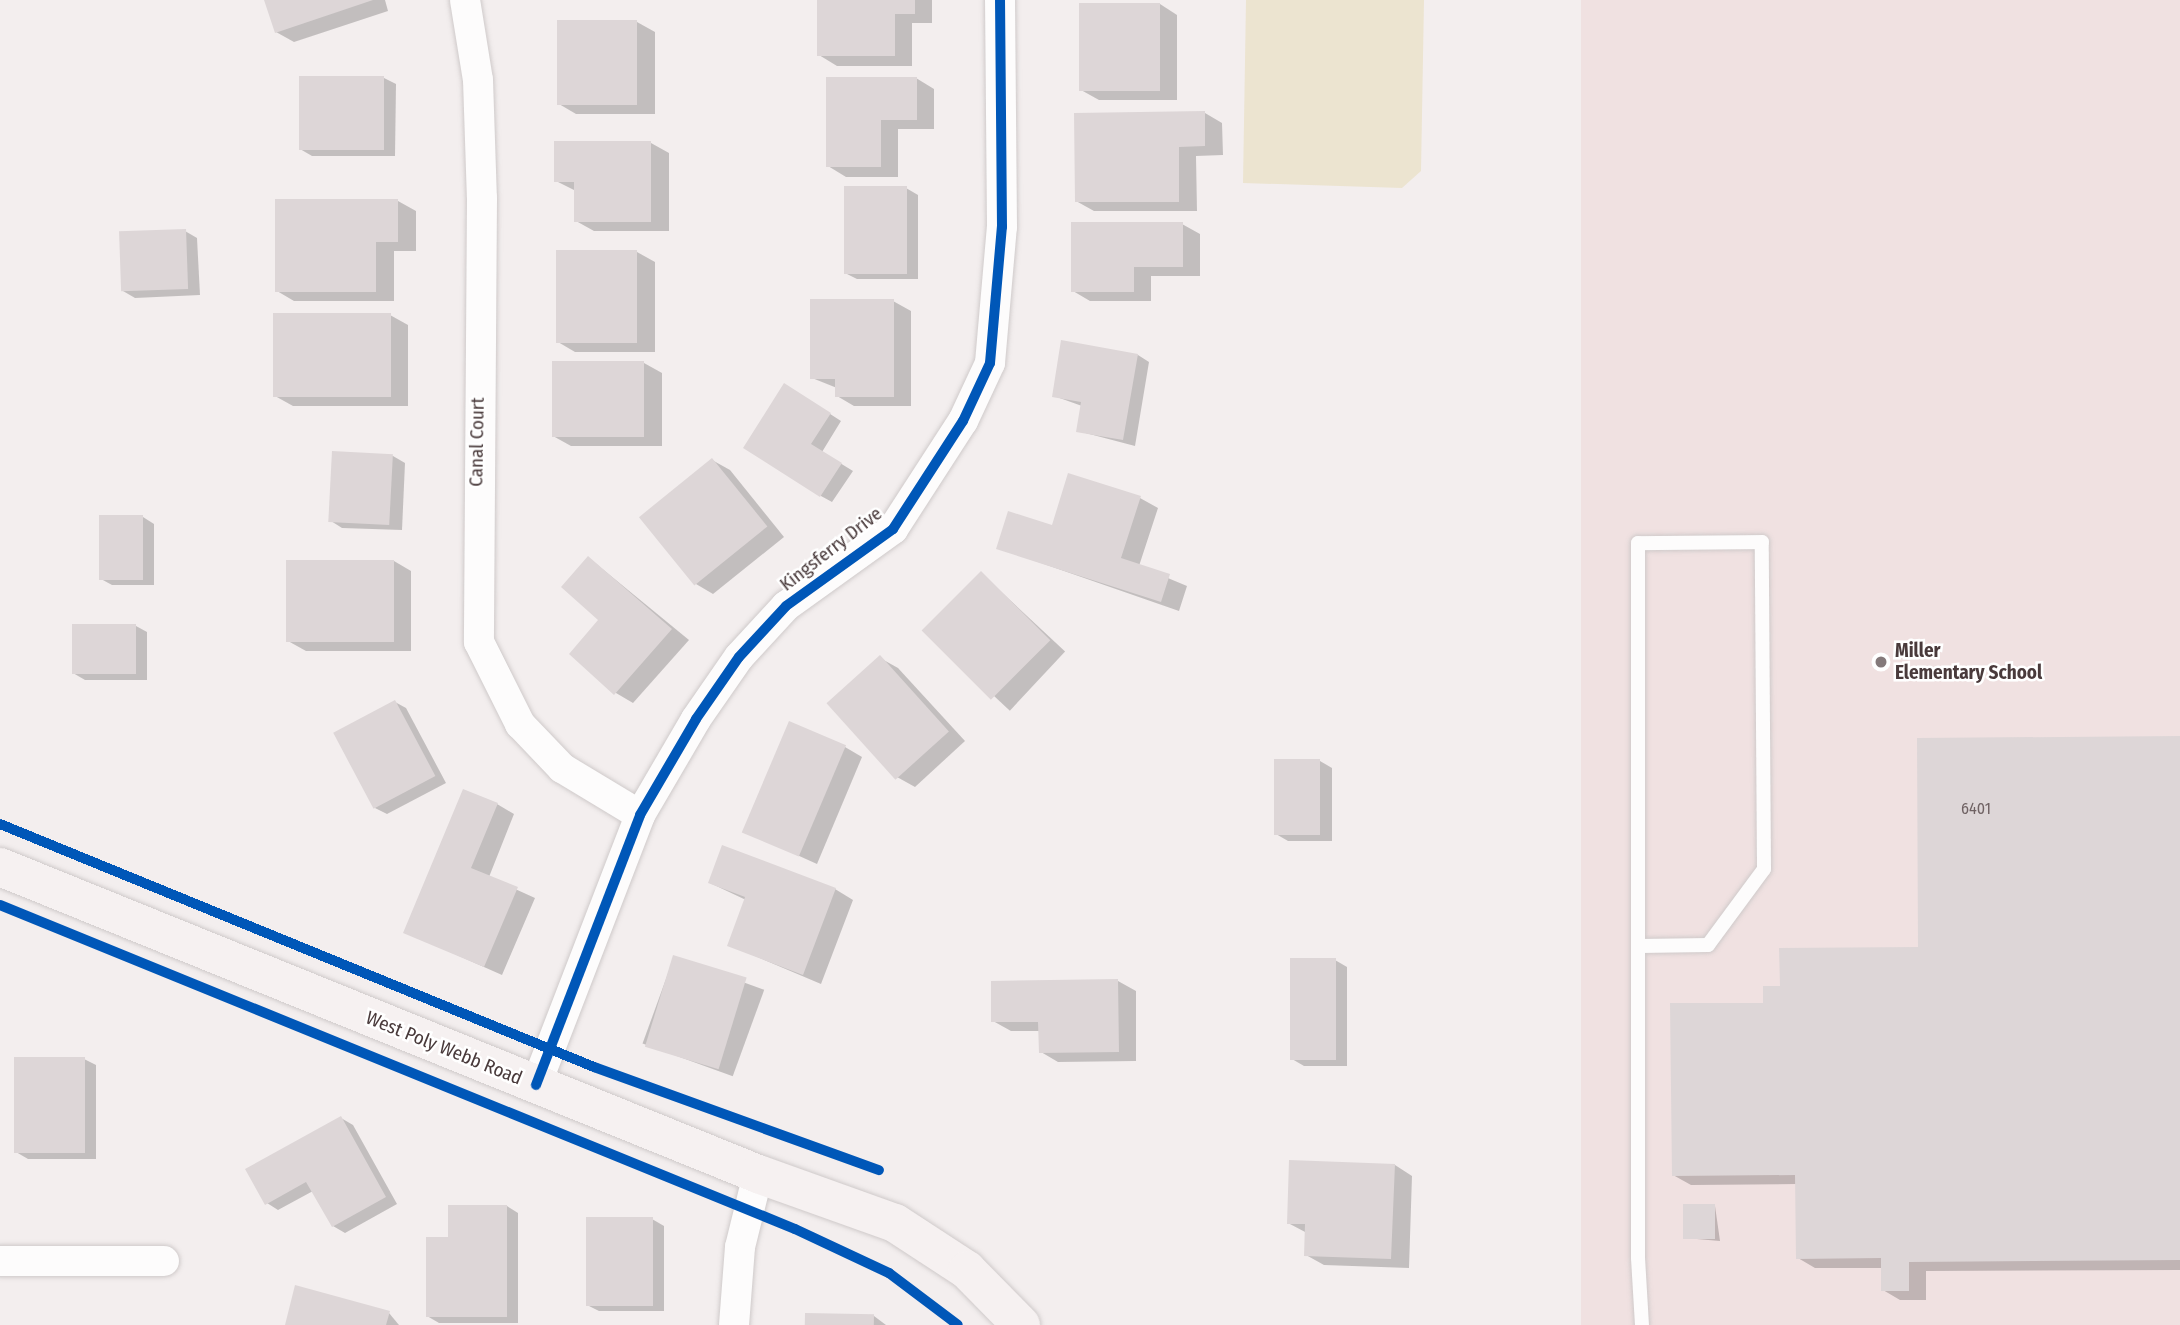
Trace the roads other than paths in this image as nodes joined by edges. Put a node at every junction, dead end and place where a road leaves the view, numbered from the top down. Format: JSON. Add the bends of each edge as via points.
{"nodes":[{"id":1,"x":465,"y":0,"type":"edge"},
{"id":2,"x":1000,"y":0,"type":"edge"},
{"id":3,"x":640,"y":815,"type":"junction"},
{"id":4,"x":0,"y":867,"type":"edge"},
{"id":5,"x":1640,"y":946,"type":"junction"},
{"id":6,"x":536,"y":1085,"type":"junction"},
{"id":7,"x":758,"y":1174,"type":"junction"},
{"id":8,"x":0,"y":1261,"type":"edge"},
{"id":9,"x":164,"y":1261,"type":"dead end"},
{"id":10,"x":734,"y":1325,"type":"edge"},
{"id":11,"x":1021,"y":1325,"type":"edge"},
{"id":12,"x":1642,"y":1325,"type":"edge"}],
"edges":[{"from":1,"to":3,"type":"street","name":"Canal Court","via":[[478,80],[482,198],[479,642],[520,724],[562,768]]},
{"from":2,"to":3,"type":"street","name":"Kingsferry Drive","via":[[1002,227],[990,363],[962,421],[893,528],[786,606],[739,657]]},
{"from":3,"to":6,"type":"street","name":"Kingsferry Drive"},
{"from":4,"to":6,"type":"street","name":"West Poly Webb Road"},
{"from":5,"to":5,"type":"lane","via":[[1639,543],[1762,542],[1764,869],[1708,945]]},
{"from":5,"to":12,"type":"lane"},
{"from":6,"to":7,"type":"street","name":"West Poly Webb Road"},
{"from":7,"to":10,"type":"street","via":[[740,1247]]},
{"from":7,"to":11,"type":"street","name":"West Poly Webb Road","via":[[895,1223],[967,1270]]},
{"from":8,"to":9,"type":"street"}]}
